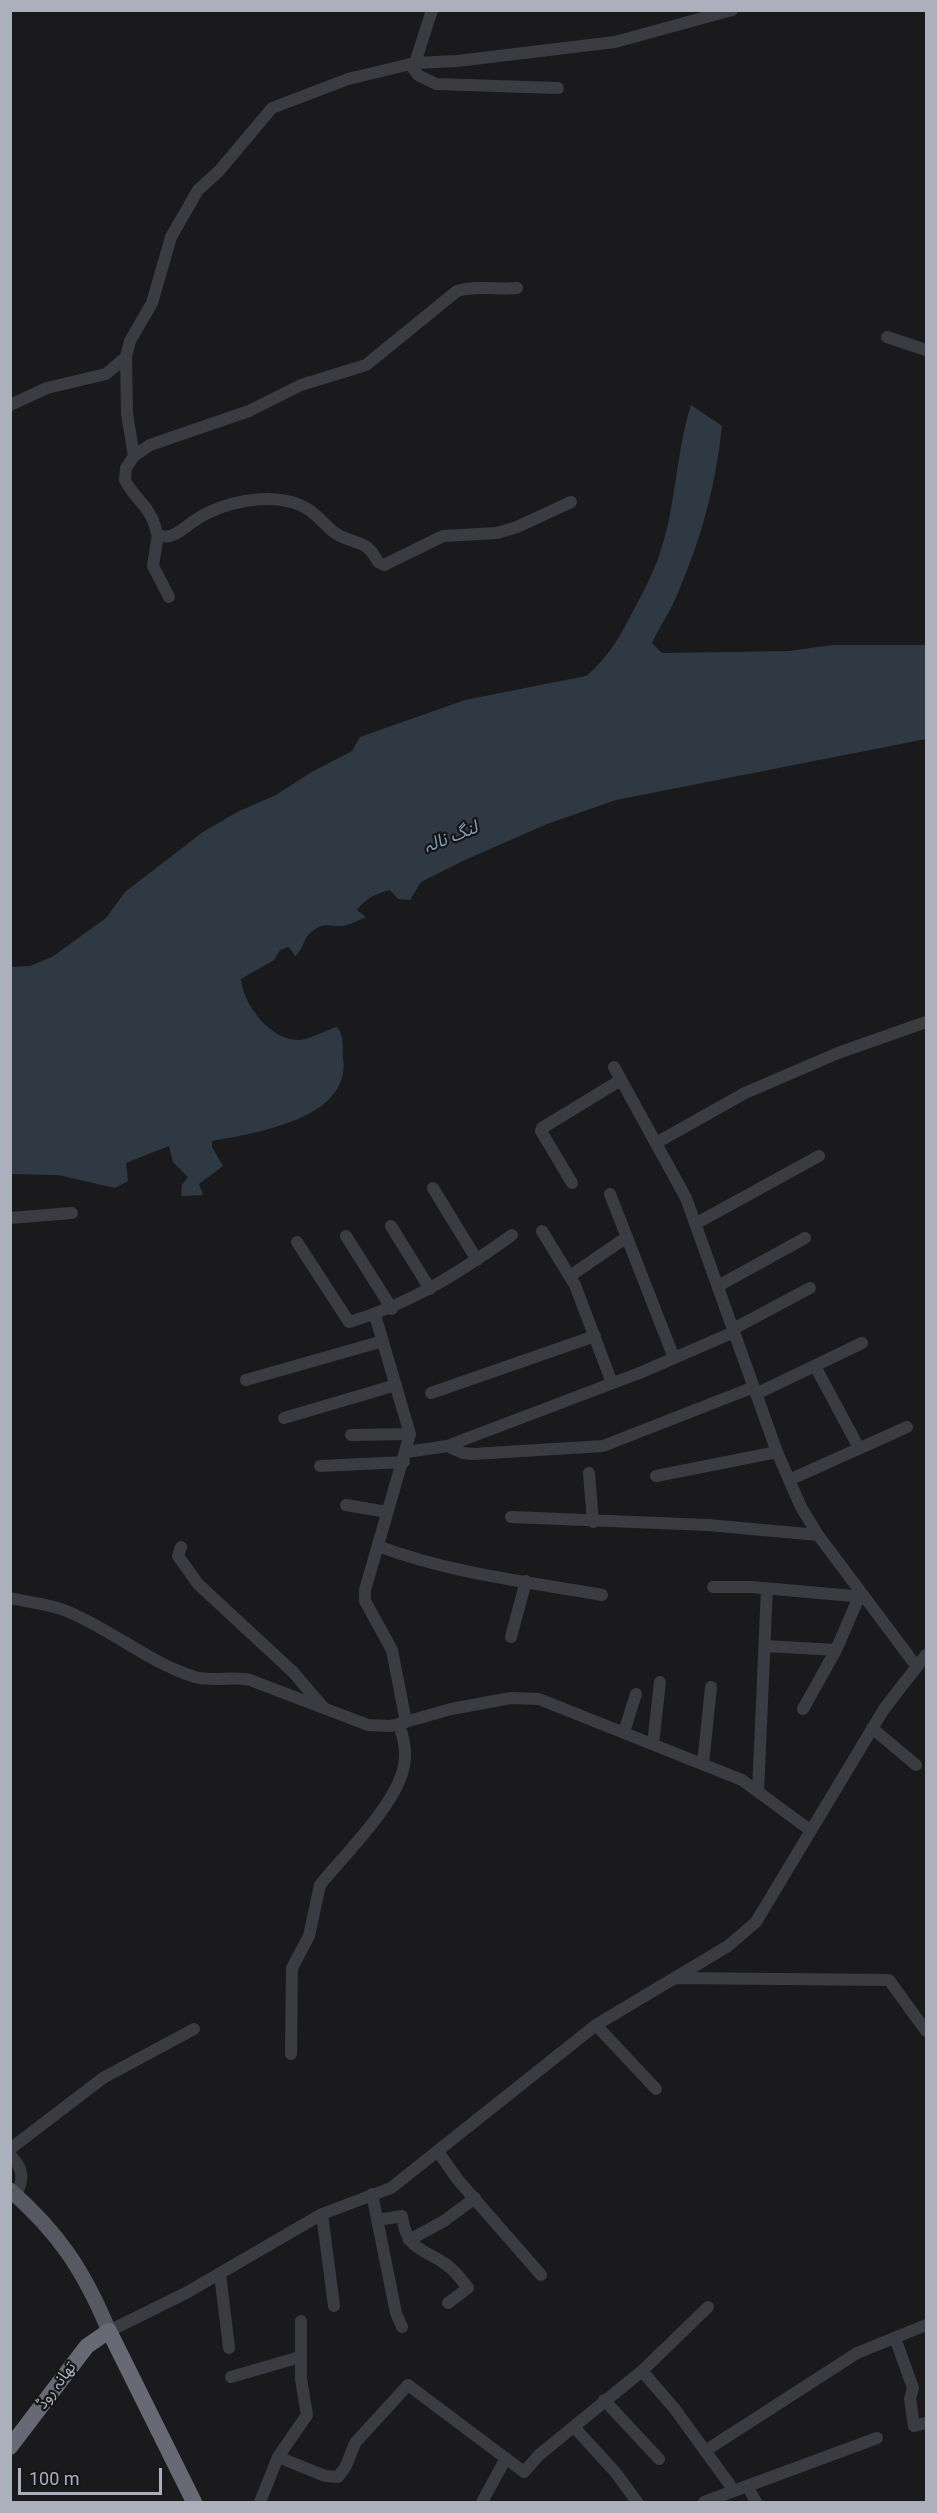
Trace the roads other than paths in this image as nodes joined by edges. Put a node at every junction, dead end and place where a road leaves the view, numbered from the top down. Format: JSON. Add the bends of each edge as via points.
{"nodes":[{"id":1,"x":432,"y":10,"type":"edge"},
{"id":2,"x":732,"y":10,"type":"edge"},
{"id":3,"x":412,"y":63,"type":"junction"},
{"id":4,"x":558,"y":88,"type":"dead end"},
{"id":5,"x":517,"y":288,"type":"dead end"},
{"id":6,"x":887,"y":337,"type":"dead end"},
{"id":7,"x":927,"y":350,"type":"edge"},
{"id":8,"x":126,"y":357,"type":"junction"},
{"id":9,"x":10,"y":405,"type":"edge"},
{"id":10,"x":134,"y":456,"type":"junction"},
{"id":11,"x":571,"y":502,"type":"dead end"},
{"id":12,"x":158,"y":534,"type":"junction"},
{"id":13,"x":169,"y":597,"type":"dead end"},
{"id":14,"x":927,"y":1022,"type":"edge"},
{"id":15,"x":614,"y":1067,"type":"dead end"},
{"id":16,"x":621,"y":1080,"type":"junction"},
{"id":17,"x":656,"y":1143,"type":"junction"},
{"id":18,"x":819,"y":1156,"type":"dead end"},
{"id":19,"x":572,"y":1183,"type":"dead end"},
{"id":20,"x":433,"y":1188,"type":"dead end"},
{"id":21,"x":610,"y":1194,"type":"dead end"},
{"id":22,"x":72,"y":1213,"type":"dead end"},
{"id":23,"x":10,"y":1218,"type":"edge"},
{"id":24,"x":695,"y":1224,"type":"junction"},
{"id":25,"x":391,"y":1226,"type":"dead end"},
{"id":26,"x":542,"y":1231,"type":"dead end"},
{"id":27,"x":512,"y":1235,"type":"dead end"},
{"id":28,"x":346,"y":1236,"type":"dead end"},
{"id":29,"x":627,"y":1237,"type":"junction"},
{"id":30,"x":805,"y":1238,"type":"dead end"},
{"id":31,"x":297,"y":1242,"type":"dead end"},
{"id":32,"x":477,"y":1260,"type":"junction"},
{"id":33,"x":570,"y":1276,"type":"junction"},
{"id":34,"x":718,"y":1286,"type":"junction"},
{"id":35,"x":810,"y":1288,"type":"dead end"},
{"id":36,"x":430,"y":1289,"type":"junction"},
{"id":37,"x":392,"y":1309,"type":"junction"},
{"id":38,"x":375,"y":1315,"type":"junction"},
{"id":39,"x":734,"y":1330,"type":"junction"},
{"id":40,"x":595,"y":1336,"type":"junction"},
{"id":41,"x":383,"y":1341,"type":"junction"},
{"id":42,"x":862,"y":1343,"type":"dead end"},
{"id":43,"x":674,"y":1358,"type":"junction"},
{"id":44,"x":815,"y":1366,"type":"junction"},
{"id":45,"x":246,"y":1380,"type":"dead end"},
{"id":46,"x":612,"y":1383,"type":"junction"},
{"id":47,"x":396,"y":1385,"type":"junction"},
{"id":48,"x":755,"y":1391,"type":"junction"},
{"id":49,"x":431,"y":1394,"type":"dead end"},
{"id":50,"x":284,"y":1418,"type":"dead end"},
{"id":51,"x":907,"y":1427,"type":"dead end"},
{"id":52,"x":411,"y":1434,"type":"junction"},
{"id":53,"x":351,"y":1435,"type":"dead end"},
{"id":54,"x":447,"y":1446,"type":"junction"},
{"id":55,"x":859,"y":1448,"type":"junction"},
{"id":56,"x":777,"y":1452,"type":"junction"},
{"id":57,"x":405,"y":1457,"type":"junction"},
{"id":58,"x":320,"y":1466,"type":"dead end"},
{"id":59,"x":590,"y":1473,"type":"dead end"},
{"id":60,"x":656,"y":1476,"type":"dead end"},
{"id":61,"x":789,"y":1480,"type":"junction"},
{"id":62,"x":346,"y":1505,"type":"dead end"},
{"id":63,"x":387,"y":1512,"type":"junction"},
{"id":64,"x":511,"y":1517,"type":"dead end"},
{"id":65,"x":593,"y":1522,"type":"junction"},
{"id":66,"x":818,"y":1535,"type":"junction"},
{"id":67,"x":378,"y":1546,"type":"junction"},
{"id":68,"x":181,"y":1547,"type":"dead end"},
{"id":69,"x":526,"y":1581,"type":"junction"},
{"id":70,"x":713,"y":1587,"type":"dead end"},
{"id":71,"x":767,"y":1588,"type":"junction"},
{"id":72,"x":602,"y":1595,"type":"dead end"},
{"id":73,"x":861,"y":1597,"type":"junction"},
{"id":74,"x":10,"y":1598,"type":"edge"},
{"id":75,"x":511,"y":1637,"type":"dead end"},
{"id":76,"x":766,"y":1646,"type":"junction"},
{"id":77,"x":836,"y":1650,"type":"junction"},
{"id":78,"x":927,"y":1655,"type":"edge"},
{"id":79,"x":917,"y":1667,"type":"junction"},
{"id":80,"x":660,"y":1682,"type":"dead end"},
{"id":81,"x":711,"y":1687,"type":"dead end"},
{"id":82,"x":636,"y":1694,"type":"dead end"},
{"id":83,"x":323,"y":1706,"type":"junction"},
{"id":84,"x":803,"y":1709,"type":"dead end"},
{"id":85,"x":402,"y":1723,"type":"junction"},
{"id":86,"x":872,"y":1728,"type":"junction"},
{"id":87,"x":624,"y":1732,"type":"junction"},
{"id":88,"x":653,"y":1744,"type":"junction"},
{"id":89,"x":703,"y":1764,"type":"junction"},
{"id":90,"x":916,"y":1765,"type":"dead end"},
{"id":91,"x":758,"y":1792,"type":"junction"},
{"id":92,"x":810,"y":1830,"type":"junction"},
{"id":93,"x":673,"y":1978,"type":"junction"},
{"id":94,"x":596,"y":2025,"type":"junction"},
{"id":95,"x":194,"y":2029,"type":"dead end"},
{"id":96,"x":927,"y":2031,"type":"edge"},
{"id":97,"x":291,"y":2054,"type":"dead end"},
{"id":98,"x":656,"y":2089,"type":"dead end"},
{"id":99,"x":10,"y":2149,"type":"edge"},
{"id":100,"x":439,"y":2153,"type":"junction"},
{"id":101,"x":10,"y":2155,"type":"edge"},
{"id":102,"x":13,"y":2193,"type":"edge"},
{"id":103,"x":372,"y":2194,"type":"junction"},
{"id":104,"x":475,"y":2198,"type":"junction"},
{"id":105,"x":322,"y":2214,"type":"junction"},
{"id":106,"x":377,"y":2220,"type":"junction"},
{"id":107,"x":409,"y":2240,"type":"junction"},
{"id":108,"x":220,"y":2274,"type":"junction"},
{"id":109,"x":541,"y":2275,"type":"dead end"},
{"id":110,"x":448,"y":2303,"type":"dead end"},
{"id":111,"x":334,"y":2306,"type":"dead end"},
{"id":112,"x":708,"y":2307,"type":"dead end"},
{"id":113,"x":301,"y":2321,"type":"dead end"},
{"id":114,"x":927,"y":2325,"type":"edge"},
{"id":115,"x":402,"y":2327,"type":"dead end"},
{"id":116,"x":109,"y":2331,"type":"junction"},
{"id":117,"x":895,"y":2337,"type":"junction"},
{"id":118,"x":229,"y":2348,"type":"dead end"},
{"id":119,"x":300,"y":2358,"type":"junction"},
{"id":120,"x":642,"y":2371,"type":"junction"},
{"id":121,"x":231,"y":2376,"type":"dead end"},
{"id":122,"x":604,"y":2400,"type":"junction"},
{"id":123,"x":927,"y":2423,"type":"edge"},
{"id":124,"x":574,"y":2427,"type":"junction"},
{"id":125,"x":876,"y":2439,"type":"dead end"},
{"id":126,"x":10,"y":2447,"type":"edge"},
{"id":127,"x":705,"y":2451,"type":"junction"},
{"id":128,"x":278,"y":2457,"type":"junction"},
{"id":129,"x":506,"y":2458,"type":"junction"},
{"id":130,"x":659,"y":2459,"type":"dead end"},
{"id":131,"x":730,"y":2485,"type":"dead end"},
{"id":132,"x":748,"y":2487,"type":"junction"},
{"id":133,"x":634,"y":2501,"type":"edge"},
{"id":134,"x":194,"y":2502,"type":"edge"},
{"id":135,"x":260,"y":2502,"type":"edge"},
{"id":136,"x":482,"y":2502,"type":"edge"},
{"id":137,"x":704,"y":2502,"type":"edge"},
{"id":138,"x":756,"y":2502,"type":"edge"}],
"edges":[{"from":1,"to":3,"type":"street"},
{"from":2,"to":3,"type":"street","via":[[615,42],[457,62]]},
{"from":3,"to":4,"type":"street","via":[[418,75],[436,84]]},
{"from":3,"to":8,"type":"street","via":[[348,79],[272,108],[198,190],[171,237],[152,303],[130,341]]},
{"from":5,"to":10,"type":"street","via":[[475,287],[457,291],[366,364],[301,385],[249,411],[156,443]]},
{"from":6,"to":7,"type":"street"},
{"from":8,"to":9,"type":"street","via":[[106,374],[47,388]]},
{"from":8,"to":10,"type":"street"},
{"from":10,"to":12,"type":"street","via":[[126,468],[125,480],[152,515]]},
{"from":11,"to":12,"type":"street","via":[[497,533],[443,536],[384,565],[371,549],[338,534],[318,515],[298,504],[272,500],[224,507],[171,536]]},
{"from":12,"to":13,"type":"street","via":[[153,566]]},
{"from":14,"to":17,"type":"street","via":[[838,1053],[745,1093]]},
{"from":15,"to":16,"type":"street"},
{"from":16,"to":17,"type":"street"},
{"from":16,"to":19,"type":"street","via":[[542,1128]]},
{"from":17,"to":24,"type":"street","via":[[686,1198]]},
{"from":18,"to":24,"type":"street"},
{"from":20,"to":32,"type":"street"},
{"from":21,"to":29,"type":"street"},
{"from":22,"to":23,"type":"street"},
{"from":24,"to":34,"type":"street"},
{"from":25,"to":36,"type":"street"},
{"from":26,"to":33,"type":"street"},
{"from":27,"to":32,"type":"street"},
{"from":28,"to":37,"type":"street"},
{"from":29,"to":33,"type":"street"},
{"from":29,"to":43,"type":"street"},
{"from":30,"to":34,"type":"street"},
{"from":31,"to":38,"type":"street","via":[[349,1322]]},
{"from":32,"to":36,"type":"street"},
{"from":33,"to":40,"type":"street"},
{"from":34,"to":39,"type":"street"},
{"from":35,"to":39,"type":"street"},
{"from":36,"to":37,"type":"street"},
{"from":37,"to":38,"type":"street"},
{"from":38,"to":41,"type":"street"},
{"from":39,"to":43,"type":"street"},
{"from":39,"to":48,"type":"street"},
{"from":40,"to":46,"type":"street"},
{"from":40,"to":49,"type":"street"},
{"from":41,"to":45,"type":"street"},
{"from":41,"to":47,"type":"street"},
{"from":42,"to":44,"type":"street"},
{"from":43,"to":46,"type":"street"},
{"from":44,"to":48,"type":"street"},
{"from":44,"to":55,"type":"street"},
{"from":46,"to":54,"type":"street"},
{"from":47,"to":50,"type":"street"},
{"from":47,"to":52,"type":"street"},
{"from":48,"to":54,"type":"street","via":[[603,1446],[473,1454]]},
{"from":48,"to":56,"type":"street"},
{"from":51,"to":55,"type":"street"},
{"from":52,"to":53,"type":"street"},
{"from":52,"to":57,"type":"street"},
{"from":54,"to":57,"type":"street"},
{"from":55,"to":61,"type":"street"},
{"from":56,"to":60,"type":"street"},
{"from":56,"to":61,"type":"street"},
{"from":57,"to":58,"type":"street"},
{"from":57,"to":63,"type":"street"},
{"from":59,"to":65,"type":"street"},
{"from":61,"to":66,"type":"street"},
{"from":62,"to":63,"type":"street"},
{"from":63,"to":67,"type":"street"},
{"from":64,"to":65,"type":"street"},
{"from":65,"to":66,"type":"street","via":[[708,1525]]},
{"from":66,"to":73,"type":"street"},
{"from":67,"to":69,"type":"street","via":[[403,1556]]},
{"from":67,"to":85,"type":"street","via":[[365,1601],[392,1650]]},
{"from":68,"to":83,"type":"street","via":[[178,1556],[198,1584],[293,1672]]},
{"from":69,"to":72,"type":"street"},
{"from":69,"to":75,"type":"street"},
{"from":70,"to":71,"type":"street"},
{"from":71,"to":73,"type":"street"},
{"from":71,"to":76,"type":"street"},
{"from":73,"to":77,"type":"street"},
{"from":73,"to":79,"type":"street"},
{"from":74,"to":83,"type":"street","via":[[63,1609],[139,1653],[196,1677],[250,1680]]},
{"from":76,"to":77,"type":"street"},
{"from":76,"to":91,"type":"street"},
{"from":77,"to":84,"type":"street"},
{"from":78,"to":79,"type":"street"},
{"from":79,"to":86,"type":"street"},
{"from":80,"to":88,"type":"street"},
{"from":81,"to":89,"type":"street"},
{"from":82,"to":87,"type":"street"},
{"from":83,"to":85,"type":"street","via":[[368,1725]]},
{"from":85,"to":87,"type":"street","via":[[451,1708],[511,1698],[539,1699]]},
{"from":85,"to":97,"type":"street","via":[[405,1761],[396,1792],[320,1885],[315,1897],[309,1936],[292,1968]]},
{"from":86,"to":90,"type":"street"},
{"from":86,"to":92,"type":"street"},
{"from":87,"to":88,"type":"street"},
{"from":88,"to":89,"type":"street"},
{"from":89,"to":91,"type":"street","via":[[742,1780]]},
{"from":91,"to":92,"type":"street"},
{"from":92,"to":93,"type":"street","via":[[756,1922],[728,1946]]},
{"from":93,"to":94,"type":"street"},
{"from":93,"to":96,"type":"street","via":[[889,1980]]},
{"from":94,"to":98,"type":"street"},
{"from":94,"to":100,"type":"street"},
{"from":95,"to":99,"type":"street","via":[[103,2078]]},
{"from":100,"to":103,"type":"street","via":[[391,2188]]},
{"from":100,"to":104,"type":"street"},
{"from":101,"to":102,"type":"street","via":[[22,2171],[23,2180]]},
{"from":102,"to":116,"type":"main road","via":[[55,2234],[76,2262],[92,2288]]},
{"from":103,"to":105,"type":"street"},
{"from":103,"to":106,"type":"street"},
{"from":104,"to":107,"type":"street"},
{"from":104,"to":109,"type":"street"},
{"from":105,"to":108,"type":"street"},
{"from":105,"to":111,"type":"street"},
{"from":106,"to":107,"type":"street","via":[[402,2216]]},
{"from":106,"to":115,"type":"street"},
{"from":107,"to":110,"type":"street","via":[[415,2248],[445,2264],[468,2288]]},
{"from":108,"to":116,"type":"street"},
{"from":108,"to":118,"type":"street"},
{"from":112,"to":120,"type":"street"},
{"from":113,"to":119,"type":"street"},
{"from":114,"to":117,"type":"street"},
{"from":116,"to":126,"type":"highway","name":"تھانہ روڈ","via":[[87,2346]]},
{"from":116,"to":134,"type":"highway"},
{"from":117,"to":123,"type":"street","via":[[913,2388],[910,2398],[914,2426]]},
{"from":117,"to":127,"type":"street","via":[[857,2353]]},
{"from":119,"to":121,"type":"street"},
{"from":119,"to":128,"type":"street","via":[[307,2415]]},
{"from":120,"to":122,"type":"street"},
{"from":120,"to":127,"type":"street"},
{"from":122,"to":124,"type":"street"},
{"from":122,"to":130,"type":"street"},
{"from":124,"to":129,"type":"street","via":[[524,2472]]},
{"from":124,"to":133,"type":"street","via":[[616,2473]]},
{"from":125,"to":132,"type":"street"},
{"from":127,"to":131,"type":"street"},
{"from":128,"to":129,"type":"street","via":[[325,2476],[338,2476],[355,2443],[408,2385]]},
{"from":128,"to":135,"type":"street"},
{"from":129,"to":136,"type":"street"},
{"from":132,"to":137,"type":"street"},
{"from":132,"to":138,"type":"street"}]}
